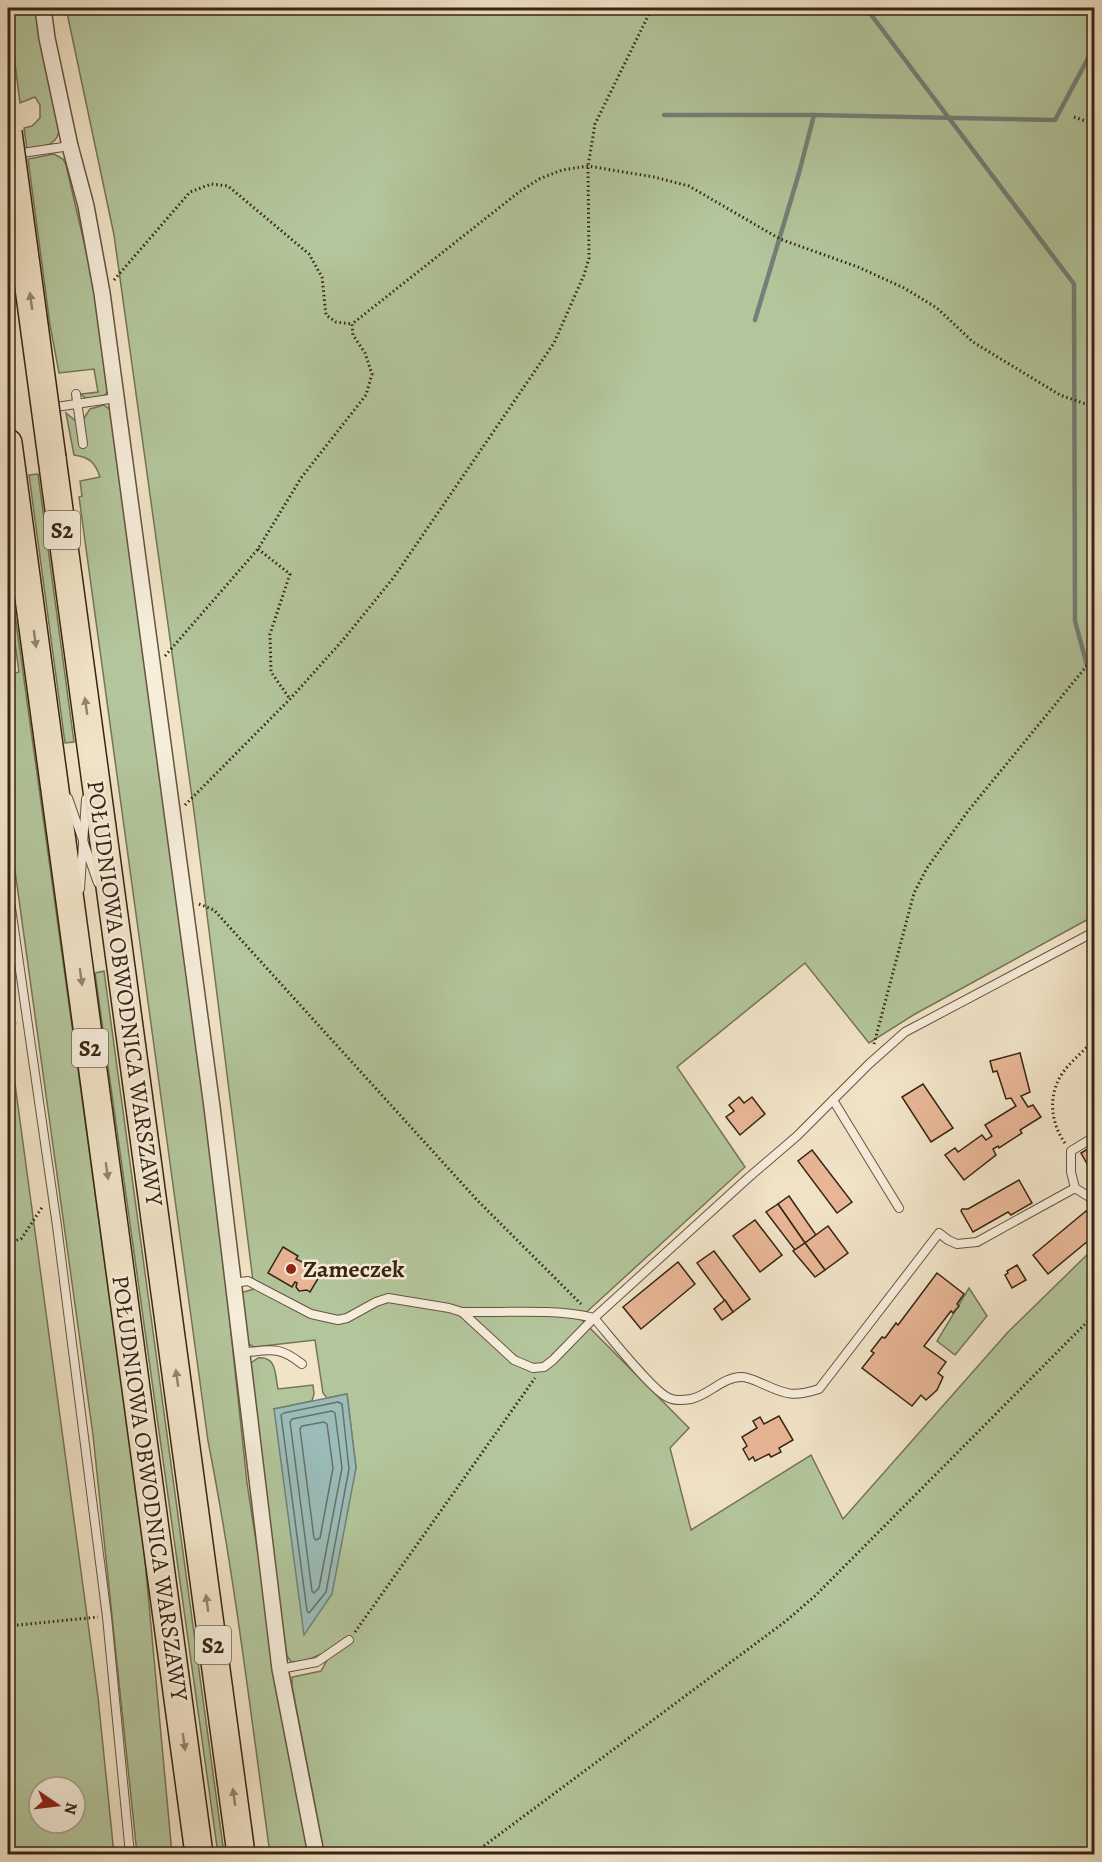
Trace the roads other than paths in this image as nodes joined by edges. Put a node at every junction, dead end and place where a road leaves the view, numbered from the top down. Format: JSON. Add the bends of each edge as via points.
{"nodes":[{"id":1,"x":43,"y":8,"type":"edge"},
{"id":2,"x":8,"y":132,"type":"edge"},
{"id":3,"x":70,"y":146,"type":"junction"},
{"id":4,"x":8,"y":155,"type":"edge"},
{"id":5,"x":76,"y":394,"type":"dead end"},
{"id":6,"x":117,"y":398,"type":"junction"},
{"id":7,"x":78,"y":404,"type":"junction"},
{"id":8,"x":56,"y":407,"type":"dead end"},
{"id":9,"x":83,"y":444,"type":"dead end"},
{"id":10,"x":9,"y":453,"type":"edge"},
{"id":11,"x":91,"y":742,"type":"junction"},
{"id":12,"x":49,"y":746,"type":"junction"},
{"id":13,"x":83,"y":842,"type":"junction"},
{"id":14,"x":8,"y":886,"type":"edge"},
{"id":15,"x":1095,"y":932,"type":"edge"},
{"id":16,"x":117,"y":937,"type":"junction"},
{"id":17,"x":76,"y":944,"type":"junction"},
{"id":18,"x":833,"y":1101,"type":"junction"},
{"id":19,"x":1095,"y":1137,"type":"edge"},
{"id":20,"x":1075,"y":1188,"type":"junction"},
{"id":21,"x":1095,"y":1200,"type":"edge"},
{"id":22,"x":899,"y":1208,"type":"dead end"},
{"id":23,"x":233,"y":1283,"type":"junction"},
{"id":24,"x":462,"y":1312,"type":"junction"},
{"id":25,"x":594,"y":1318,"type":"junction"},
{"id":26,"x":241,"y":1353,"type":"junction"},
{"id":27,"x":302,"y":1364,"type":"dead end"},
{"id":28,"x":349,"y":1640,"type":"road end"},
{"id":29,"x":280,"y":1669,"type":"junction"},
{"id":30,"x":130,"y":1854,"type":"edge"},
{"id":31,"x":199,"y":1854,"type":"edge"},
{"id":32,"x":242,"y":1854,"type":"edge"},
{"id":33,"x":316,"y":1854,"type":"edge"}],
"edges":[{"from":1,"to":3,"type":"street"},
{"from":11,"to":2,"type":"highway","name":"POŁUDNIOWA OBWODNICA WARSZAWY","number":"S2","one_way":true,"bridge":true},
{"from":3,"to":4,"type":"lane"},
{"from":3,"to":6,"type":"street","via":[[86,206]]},
{"from":5,"to":7,"type":"lane"},
{"from":6,"to":7,"type":"lane"},
{"from":6,"to":23,"type":"street"},
{"from":7,"to":8,"type":"lane"},
{"from":7,"to":9,"type":"lane"},
{"from":10,"to":12,"type":"highway","name":"POŁUDNIOWA OBWODNICA WARSZAWY","number":"S2","one_way":true},
{"from":11,"to":13,"type":"lane"},
{"from":11,"to":16,"type":"highway","name":"POŁUDNIOWA OBWODNICA WARSZAWY","number":"S2"},
{"from":12,"to":13,"type":"lane"},
{"from":12,"to":17,"type":"highway","name":"POŁUDNIOWA OBWODNICA WARSZAWY","number":"S2"},
{"from":13,"to":16,"type":"lane"},
{"from":13,"to":17,"type":"lane"},
{"from":14,"to":30,"type":"lane","via":[[107,1617]]},
{"from":15,"to":18,"type":"lane","via":[[905,1032]]},
{"from":32,"to":16,"type":"highway","name":"POŁUDNIOWA OBWODNICA WARSZAWY","number":"S2","one_way":true},
{"from":17,"to":31,"type":"highway","name":"POŁUDNIOWA OBWODNICA WARSZAWY","number":"S2","one_way":true},
{"from":18,"to":22,"type":"lane"},
{"from":18,"to":25,"type":"lane"},
{"from":19,"to":20,"type":"lane","via":[[1071,1150]]},
{"from":20,"to":21,"type":"lane"},
{"from":20,"to":25,"type":"lane","via":[[977,1242],[957,1244],[939,1233],[819,1389],[799,1395],[739,1377],[694,1398],[670,1399],[650,1383]]},
{"from":23,"to":24,"type":"lane","via":[[249,1281],[311,1314],[338,1320],[388,1298]]},
{"from":23,"to":26,"type":"street"},
{"from":24,"to":25,"type":"lane"},
{"from":24,"to":25,"type":"lane","via":[[514,1360],[533,1368],[544,1367],[553,1360]]},
{"from":26,"to":27,"type":"lane","via":[[279,1350]]},
{"from":26,"to":29,"type":"street"},
{"from":28,"to":29,"type":"lane","via":[[317,1662]]},
{"from":29,"to":33,"type":"street"}]}
